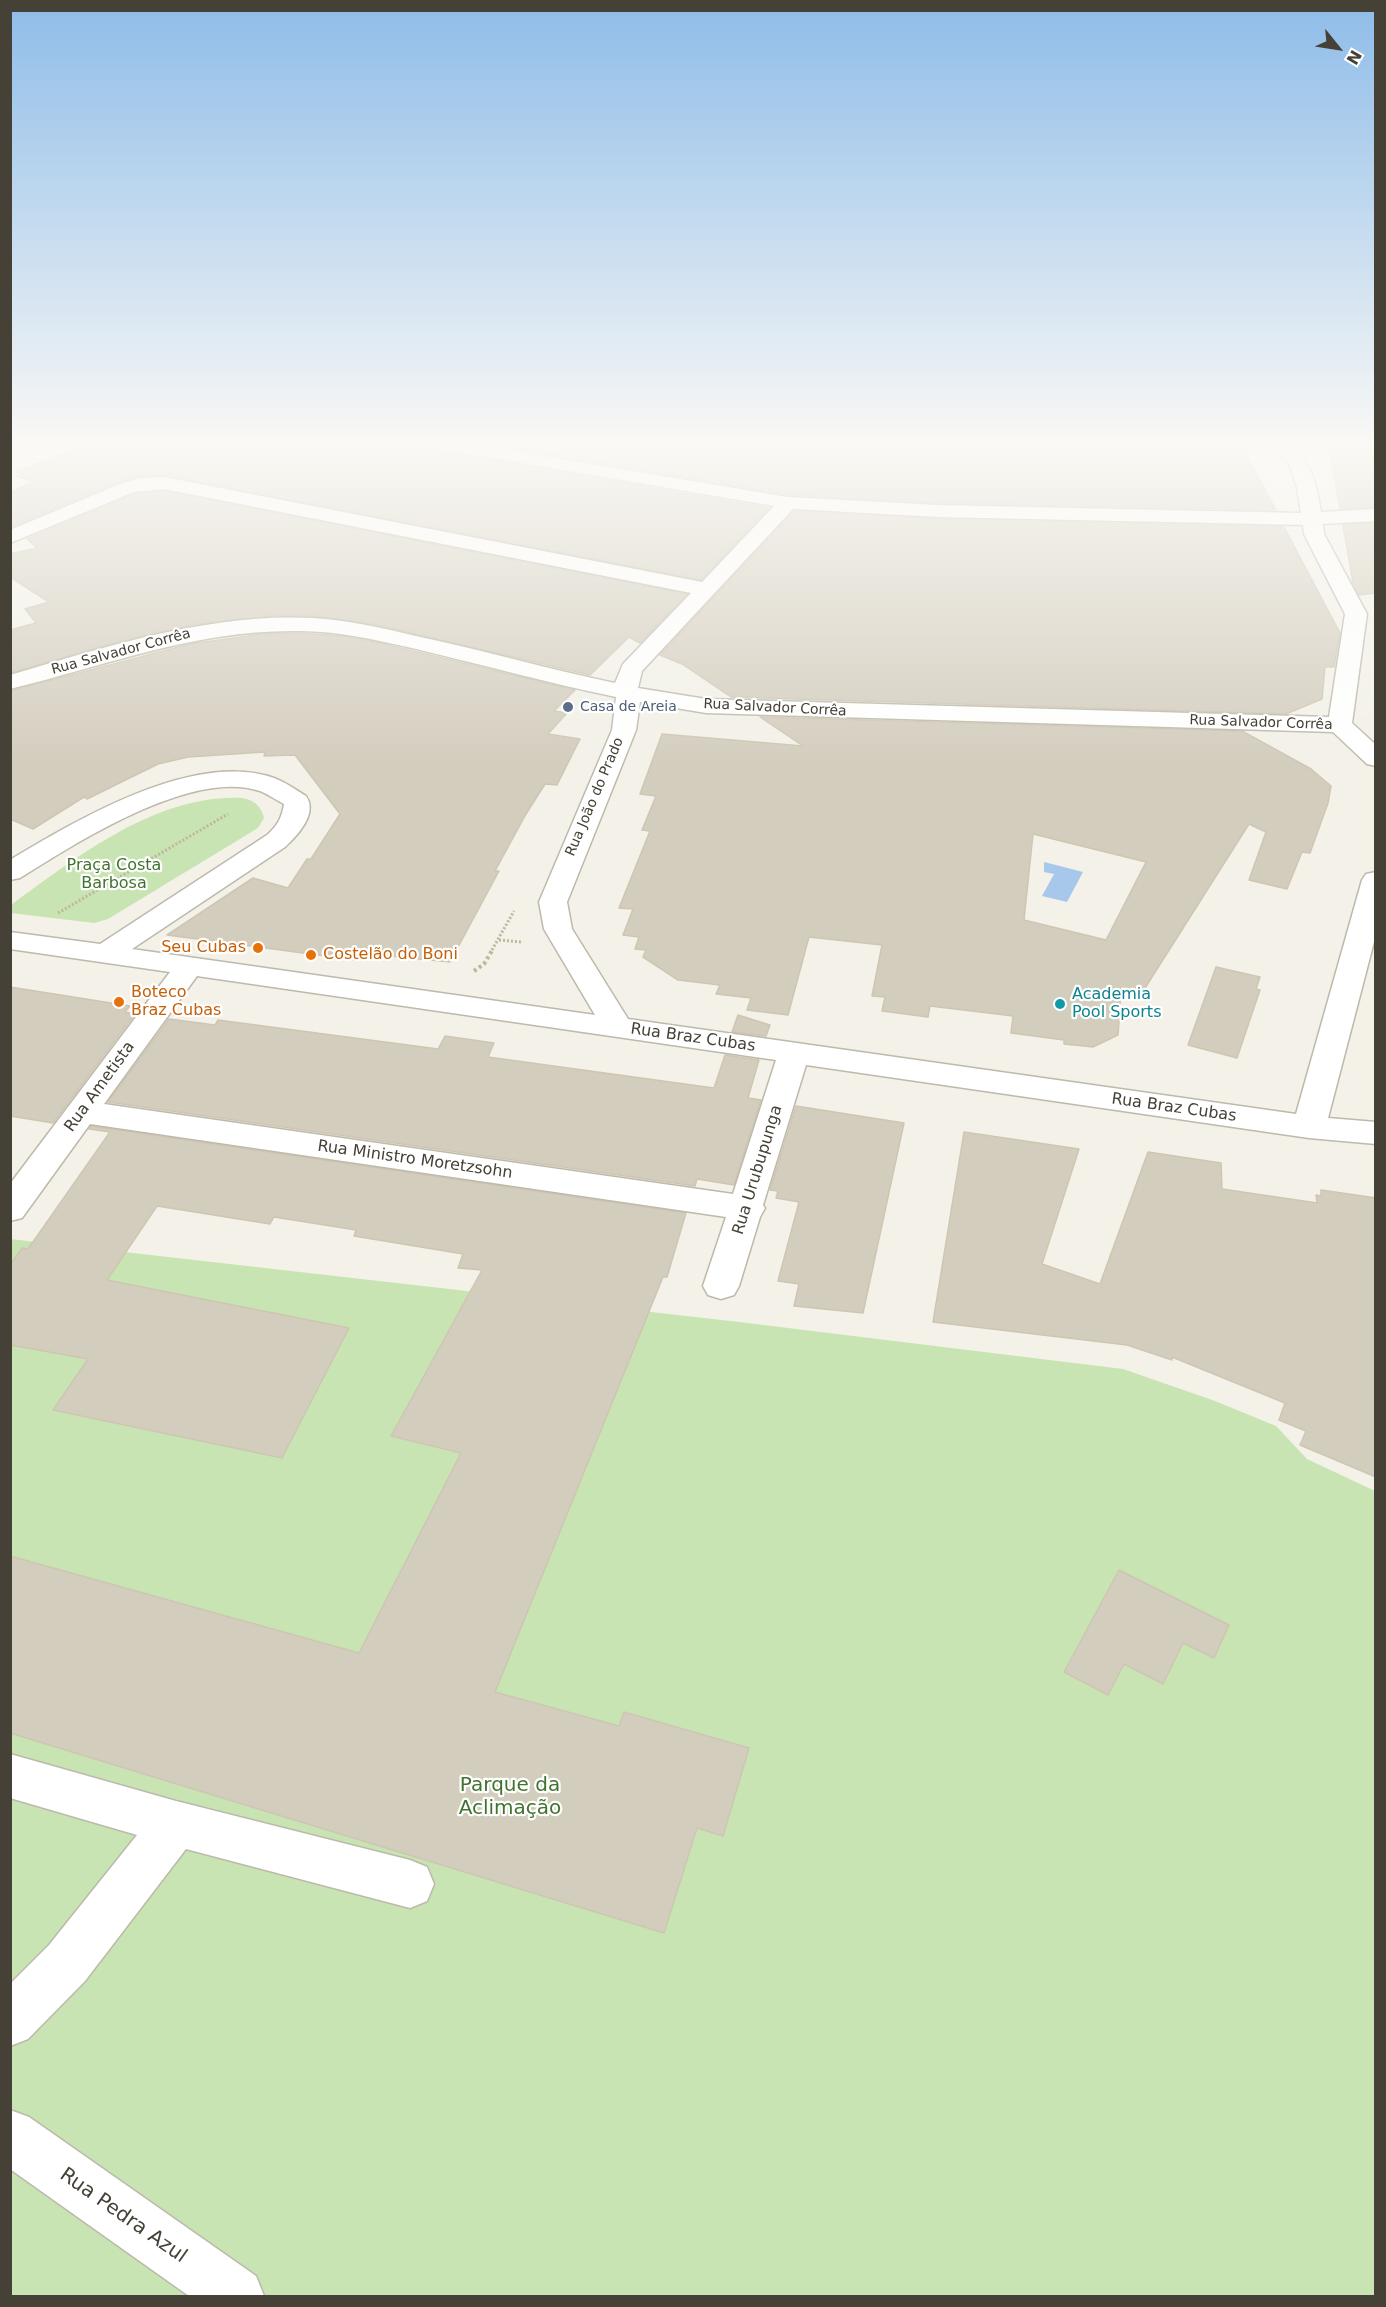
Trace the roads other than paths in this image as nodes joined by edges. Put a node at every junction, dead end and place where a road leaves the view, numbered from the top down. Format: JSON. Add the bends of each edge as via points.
{"nodes":[{"id":1,"x":509,"y":551,"type":"edge"},
{"id":2,"x":742,"y":551,"type":"edge"},
{"id":3,"x":1323,"y":551,"type":"edge"},
{"id":4,"x":705,"y":589,"type":"junction"},
{"id":5,"x":10,"y":682,"type":"edge"},
{"id":6,"x":628,"y":694,"type":"junction"},
{"id":7,"x":1340,"y":725,"type":"junction"},
{"id":8,"x":1376,"y":759,"type":"edge"},
{"id":9,"x":10,"y":872,"type":"edge"},
{"id":10,"x":1376,"y":880,"type":"edge"},
{"id":11,"x":10,"y":940,"type":"edge"},
{"id":12,"x":106,"y":952,"type":"junction"},
{"id":13,"x":190,"y":965,"type":"junction"},
{"id":14,"x":618,"y":1027,"type":"junction"},
{"id":15,"x":794,"y":1053,"type":"junction"},
{"id":16,"x":81,"y":1112,"type":"junction"},
{"id":17,"x":1309,"y":1127,"type":"junction"},
{"id":18,"x":1376,"y":1133,"type":"edge"},
{"id":19,"x":747,"y":1208,"type":"junction"},
{"id":20,"x":10,"y":1209,"type":"edge"},
{"id":21,"x":721,"y":1286,"type":"dead end"},
{"id":22,"x":10,"y":1776,"type":"edge"},
{"id":23,"x":176,"y":1824,"type":"junction"},
{"id":24,"x":410,"y":1884,"type":"dead end"},
{"id":25,"x":10,"y":2021,"type":"edge"},
{"id":26,"x":10,"y":2136,"type":"edge"},
{"id":27,"x":236,"y":2296,"type":"edge"}],
"edges":[{"from":1,"to":4,"type":"street"},
{"from":2,"to":4,"type":"street","name":"Rua João do Prado"},
{"from":3,"to":7,"type":"street","via":[[1356,614]]},
{"from":4,"to":6,"type":"street","name":"Rua João do Prado","via":[[631,669],[626,684]]},
{"from":5,"to":6,"type":"street","name":"Rua Salvador Corrêa","via":[[178,636],[238,627],[300,624],[360,630]]},
{"from":6,"to":7,"type":"street","name":"Rua Salvador Corrêa","via":[[734,708]]},
{"from":6,"to":14,"type":"street","name":"Rua João do Prado","via":[[624,730],[553,902],[558,929]]},
{"from":7,"to":8,"type":"street"},
{"from":9,"to":12,"type":"street","via":[[99,819],[171,790],[203,783],[261,782],[282,788],[297,801],[297,815],[288,831],[276,841]]},
{"from":10,"to":17,"type":"street"},
{"from":11,"to":12,"type":"street","name":"Rua Braz Cubas"},
{"from":12,"to":13,"type":"street","name":"Rua Braz Cubas"},
{"from":13,"to":14,"type":"street","name":"Rua Braz Cubas"},
{"from":13,"to":16,"type":"street","name":"Rua Ametista"},
{"from":14,"to":15,"type":"street","name":"Rua Braz Cubas"},
{"from":15,"to":17,"type":"street","name":"Rua Braz Cubas"},
{"from":15,"to":19,"type":"street","name":"Rua Urubupunga"},
{"from":16,"to":19,"type":"street","name":"Rua Ministro Moretzsohn"},
{"from":16,"to":20,"type":"street","name":"Rua Ametista"},
{"from":17,"to":18,"type":"street","name":"Rua Braz Cubas"},
{"from":19,"to":21,"type":"street","name":"Rua Urubupunga"},
{"from":22,"to":23,"type":"street"},
{"from":23,"to":24,"type":"street"},
{"from":23,"to":25,"type":"street","via":[[67,1963]]},
{"from":26,"to":27,"type":"street","name":"Rua Pedra Azul"}]}
